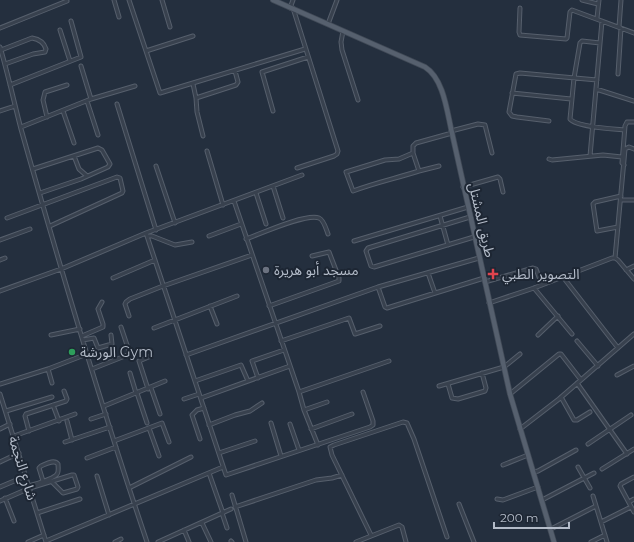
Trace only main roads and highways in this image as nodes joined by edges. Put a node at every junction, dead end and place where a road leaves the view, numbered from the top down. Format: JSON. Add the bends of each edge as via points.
{"nodes":[{"id":1,"x":273,"y":0,"type":"edge"},
{"id":2,"x":554,"y":542,"type":"edge"}],
"edges":[{"from":1,"to":2,"type":"main road","name":"طريق المشتل","via":[[431,70],[439,83],[510,394]]}]}
